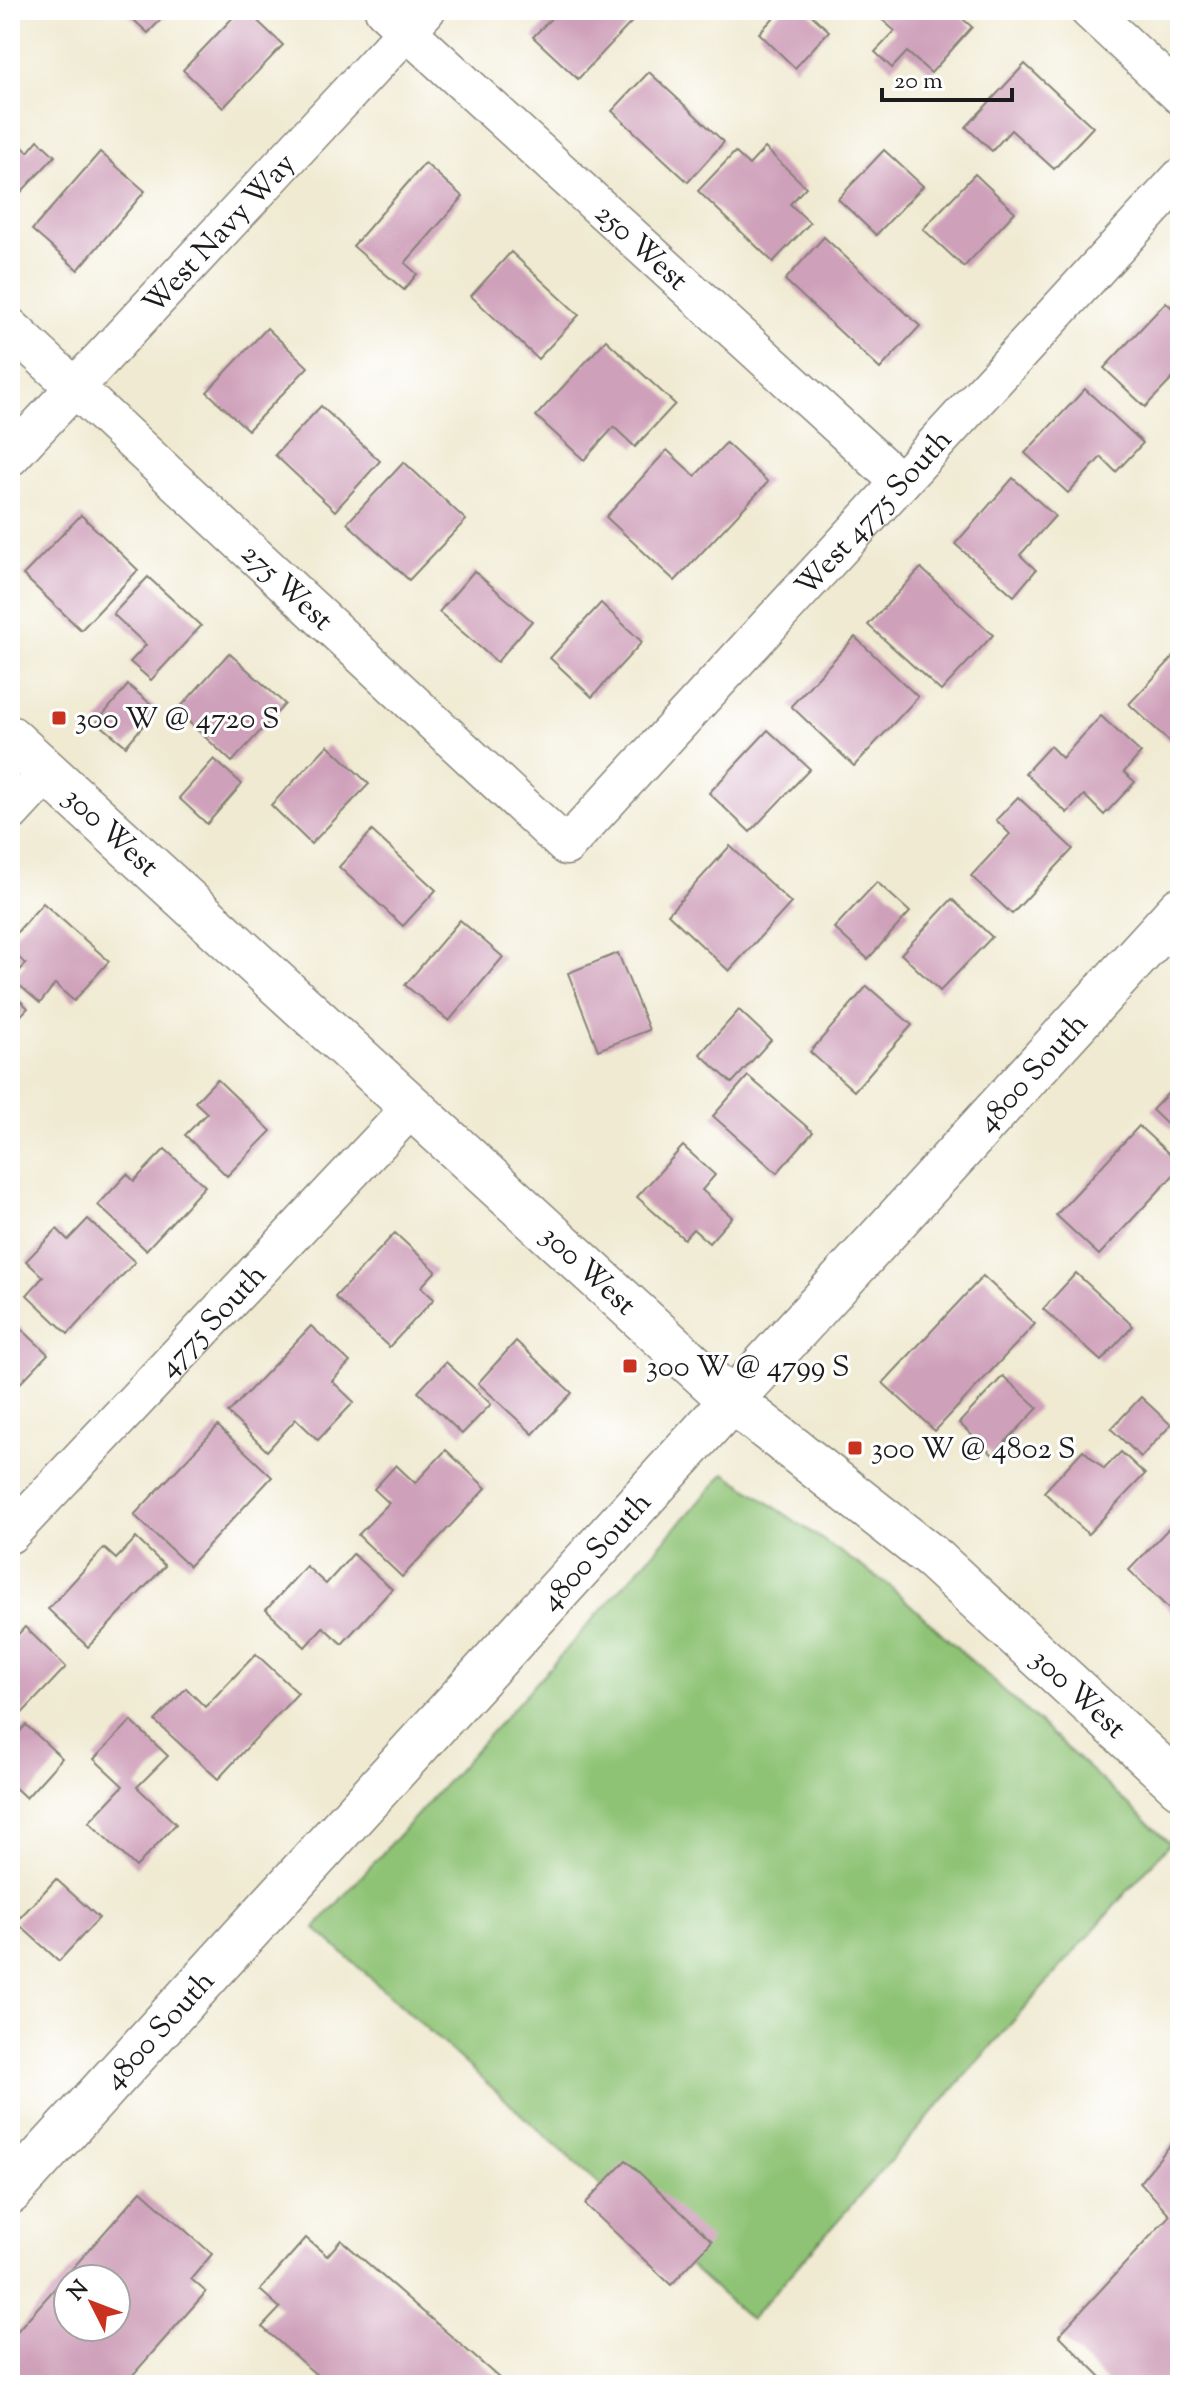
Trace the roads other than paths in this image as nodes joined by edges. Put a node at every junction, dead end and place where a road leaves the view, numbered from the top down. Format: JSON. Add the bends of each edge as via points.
{"nodes":[{"id":1,"x":1089,"y":10,"type":"edge"},
{"id":2,"x":406,"y":17,"type":"edge"},
{"id":3,"x":1180,"y":95,"type":"edge"},
{"id":4,"x":1180,"y":178,"type":"edge"},
{"id":5,"x":10,"y":327,"type":"edge"},
{"id":6,"x":75,"y":387,"type":"junction"},
{"id":7,"x":10,"y":457,"type":"edge"},
{"id":8,"x":900,"y":482,"type":"junction"},
{"id":9,"x":10,"y":738,"type":"edge"},
{"id":10,"x":48,"y":772,"type":"junction"},
{"id":11,"x":10,"y":813,"type":"edge"},
{"id":12,"x":566,"y":846,"type":"joint"},
{"id":13,"x":1180,"y":909,"type":"edge"},
{"id":14,"x":412,"y":1107,"type":"junction"},
{"id":15,"x":732,"y":1401,"type":"junction"},
{"id":16,"x":10,"y":1534,"type":"edge"},
{"id":17,"x":1180,"y":1786,"type":"edge"},
{"id":18,"x":10,"y":2192,"type":"edge"}],
"edges":[{"from":1,"to":3,"type":"street"},
{"from":2,"to":6,"type":"street","name":"West Navy Way"},
{"from":2,"to":8,"type":"street","name":"250 West"},
{"from":4,"to":8,"type":"street","name":"West 4775 South"},
{"from":5,"to":6,"type":"street","name":"275 West"},
{"from":6,"to":7,"type":"street","name":"West Navy Way"},
{"from":6,"to":12,"type":"street","name":"275 West"},
{"from":8,"to":12,"type":"street","name":"West 4775 South"},
{"from":9,"to":10,"type":"street","name":"300 West"},
{"from":10,"to":11,"type":"street"},
{"from":10,"to":14,"type":"street","name":"300 West"},
{"from":13,"to":15,"type":"street","name":"4800 South"},
{"from":14,"to":15,"type":"street","name":"300 West"},
{"from":14,"to":16,"type":"street","name":"4775 South"},
{"from":15,"to":17,"type":"street","name":"300 West","via":[[934,1559]]},
{"from":15,"to":18,"type":"street","name":"4800 South"}]}
